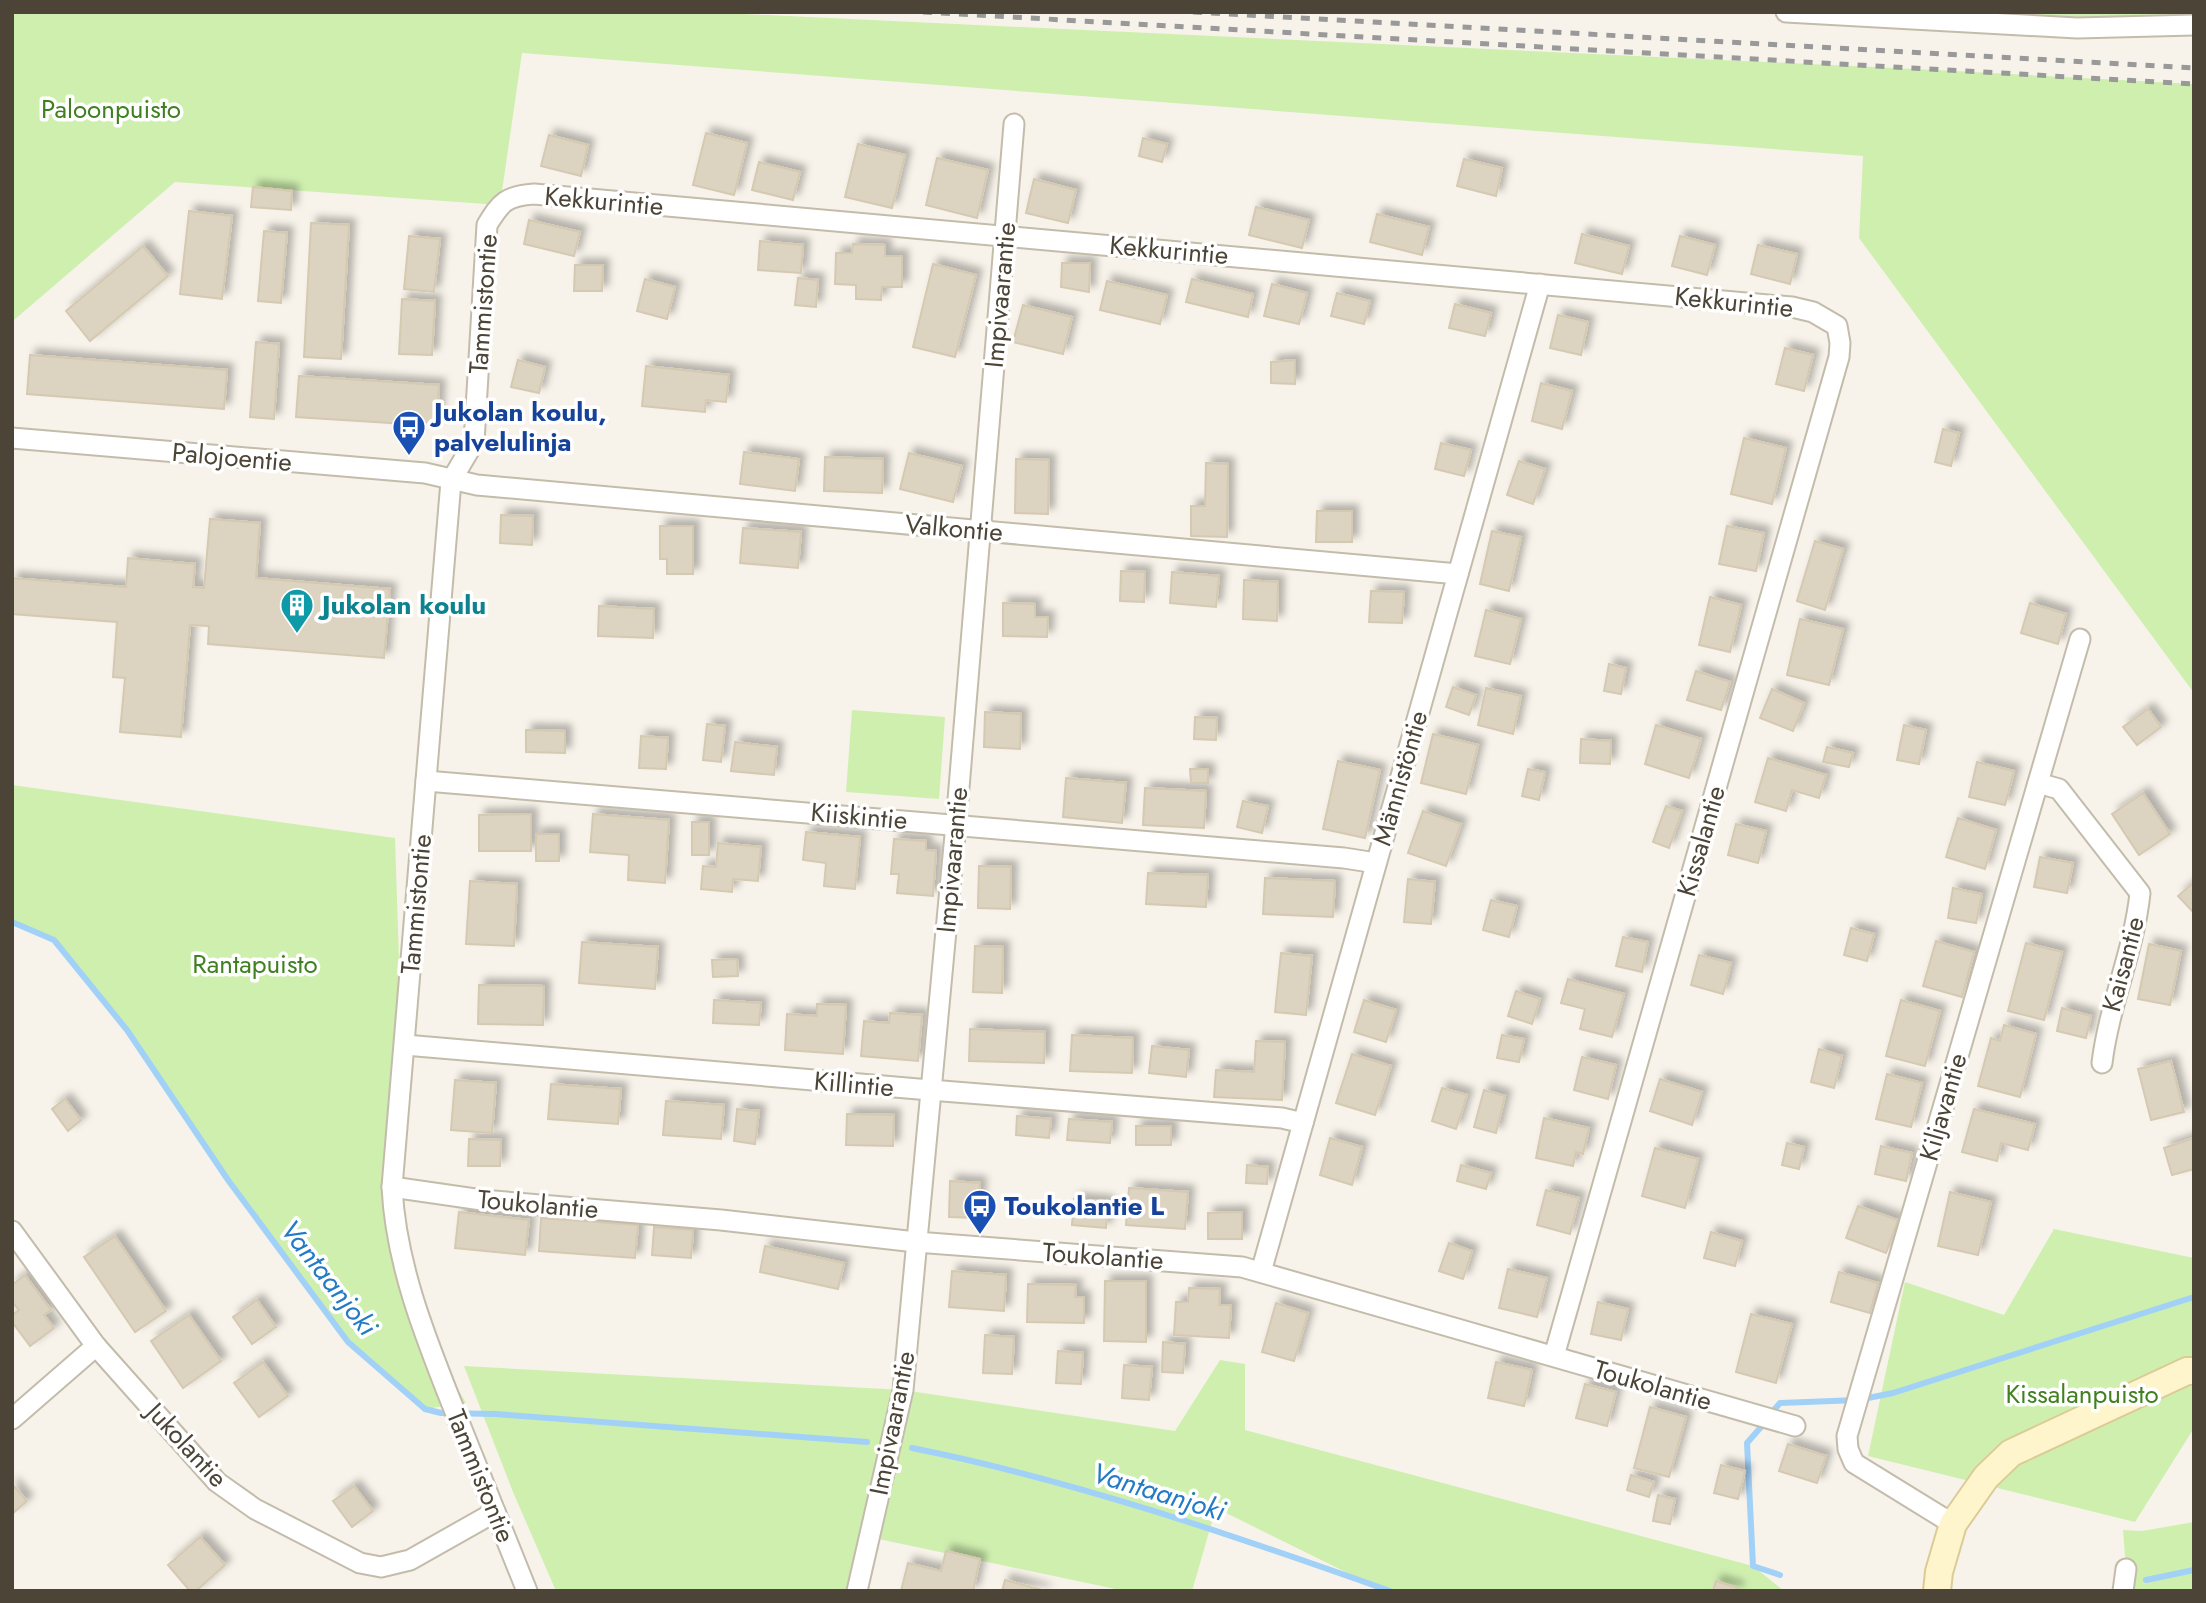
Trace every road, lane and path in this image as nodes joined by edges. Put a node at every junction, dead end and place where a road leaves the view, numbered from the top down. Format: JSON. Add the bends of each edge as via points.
{"nodes":[{"id":1,"x":1786,"y":12,"type":"edge"},
{"id":2,"x":2194,"y":24,"type":"edge"},
{"id":3,"x":1014,"y":124,"type":"dead end"},
{"id":4,"x":500,"y":205,"type":"joint"},
{"id":5,"x":1005,"y":236,"type":"junction"},
{"id":6,"x":1539,"y":284,"type":"junction"},
{"id":7,"x":1837,"y":326,"type":"joint"},
{"id":8,"x":12,"y":438,"type":"edge"},
{"id":9,"x":451,"y":481,"type":"junction"},
{"id":10,"x":980,"y":531,"type":"junction"},
{"id":11,"x":1458,"y":574,"type":"junction"},
{"id":12,"x":2080,"y":639,"type":"dead end"},
{"id":13,"x":426,"y":781,"type":"junction"},
{"id":14,"x":2038,"y":783,"type":"junction"},
{"id":15,"x":956,"y":824,"type":"junction"},
{"id":16,"x":1376,"y":863,"type":"junction"},
{"id":17,"x":405,"y":1045,"type":"junction"},
{"id":18,"x":2102,"y":1063,"type":"dead end"},
{"id":19,"x":930,"y":1090,"type":"junction"},
{"id":20,"x":1303,"y":1123,"type":"junction"},
{"id":21,"x":391,"y":1186,"type":"junction"},
{"id":22,"x":12,"y":1231,"type":"edge"},
{"id":23,"x":916,"y":1242,"type":"junction"},
{"id":24,"x":1261,"y":1272,"type":"junction"},
{"id":25,"x":96,"y":1346,"type":"junction"},
{"id":26,"x":1554,"y":1356,"type":"junction"},
{"id":27,"x":2194,"y":1371,"type":"edge"},
{"id":28,"x":12,"y":1419,"type":"edge"},
{"id":29,"x":1795,"y":1426,"type":"dead end"},
{"id":30,"x":495,"y":1512,"type":"junction"},
{"id":31,"x":1953,"y":1524,"type":"junction"},
{"id":32,"x":2126,"y":1569,"type":"dead end"},
{"id":33,"x":527,"y":1591,"type":"edge"},
{"id":34,"x":857,"y":1591,"type":"edge"},
{"id":35,"x":1937,"y":1591,"type":"edge"},
{"id":36,"x":2123,"y":1591,"type":"edge"}],
"edges":[{"from":1,"to":2,"type":"street","via":[[2077,28]]},
{"from":3,"to":5,"type":"street","name":"Impivaarantie"},
{"from":4,"to":5,"type":"street","name":"Kekkurintie","via":[[515,195],[534,194]]},
{"from":4,"to":9,"type":"street","name":"Tammistontie","via":[[487,225],[474,442]]},
{"from":5,"to":6,"type":"street","name":"Kekkurintie"},
{"from":5,"to":10,"type":"street","name":"Impivaarantie"},
{"from":6,"to":7,"type":"street","name":"Kekkurintie","via":[[1792,307],[1813,312]]},
{"from":6,"to":11,"type":"street","name":"Männistöntie"},
{"from":7,"to":26,"type":"street","name":"Kissalantie","via":[[1839,357]]},
{"from":8,"to":9,"type":"street","name":"Palojoentie","via":[[425,473]]},
{"from":9,"to":10,"type":"street","name":"Valkontie"},
{"from":9,"to":13,"type":"street","name":"Tammistontie"},
{"from":10,"to":11,"type":"street","name":"Valkontie"},
{"from":10,"to":15,"type":"street","name":"Impivaarantie"},
{"from":11,"to":16,"type":"street","name":"Männistöntie"},
{"from":12,"to":14,"type":"street","name":"Kiljavantie"},
{"from":13,"to":15,"type":"street","name":"Kiiskintie"},
{"from":13,"to":17,"type":"street","name":"Tammistontie"},
{"from":14,"to":18,"type":"street","name":"Kaisantie","via":[[2059,789],[2140,893]]},
{"from":14,"to":31,"type":"street","name":"Kiljavantie","via":[[1847,1436],[1854,1463]]},
{"from":15,"to":16,"type":"street","name":"Kiiskintie"},
{"from":15,"to":19,"type":"street","name":"Impivaarantie"},
{"from":16,"to":20,"type":"street","name":"Männistöntie"},
{"from":17,"to":19,"type":"street","name":"Killintie"},
{"from":17,"to":21,"type":"street","name":"Tammistontie"},
{"from":19,"to":20,"type":"street","name":"Killintie"},
{"from":19,"to":23,"type":"street","name":"Impivaarantie"},
{"from":20,"to":24,"type":"street","name":"Männistöntie"},
{"from":21,"to":23,"type":"street","name":"Toukolantie","via":[[482,1200]]},
{"from":21,"to":30,"type":"street","name":"Tammistontie","via":[[405,1276]]},
{"from":22,"to":25,"type":"street","name":"Jukolantie"},
{"from":23,"to":24,"type":"street","name":"Toukolantie"},
{"from":23,"to":34,"type":"street","name":"Impivaarantie","via":[[903,1390]]},
{"from":24,"to":26,"type":"street","name":"Toukolantie"},
{"from":25,"to":28,"type":"street"},
{"from":25,"to":30,"type":"street","name":"Jukolantie","via":[[217,1482],[255,1509],[360,1563],[381,1567],[410,1560]]},
{"from":26,"to":29,"type":"street","name":"Toukolantie"},
{"from":27,"to":31,"type":"street","via":[[2011,1453],[1986,1477]]},
{"from":30,"to":33,"type":"street","name":"Tammistontie"},
{"from":31,"to":35,"type":"street"},
{"from":32,"to":36,"type":"street"}]}
